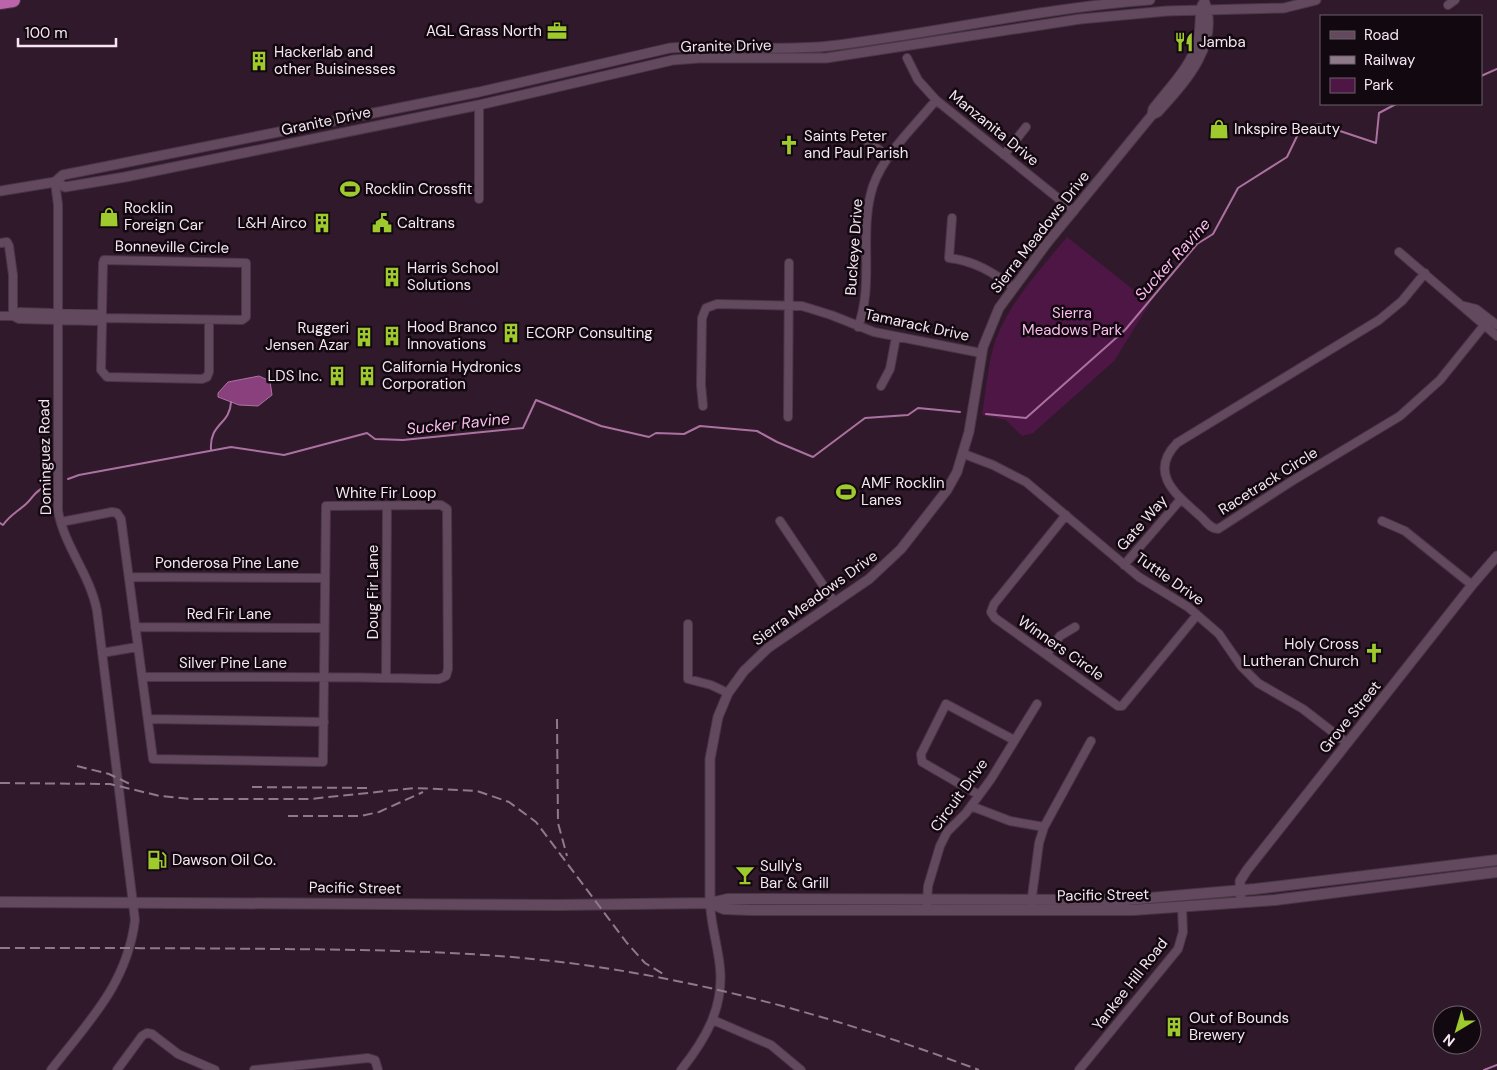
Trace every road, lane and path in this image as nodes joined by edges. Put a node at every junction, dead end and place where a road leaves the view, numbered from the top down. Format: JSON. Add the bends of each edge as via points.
{"nodes":[{"id":1,"x":13,"y":0,"type":"edge"},
{"id":2,"x":1150,"y":0,"type":"edge"},
{"id":3,"x":1204,"y":0,"type":"edge"},
{"id":4,"x":1316,"y":0,"type":"edge"},
{"id":5,"x":0,"y":2,"type":"edge"},
{"id":6,"x":1204,"y":9,"type":"junction"},
{"id":7,"x":907,"y":58,"type":"dead end"},
{"id":8,"x":1196,"y":66,"type":"junction"},
{"id":9,"x":1174,"y":82,"type":"junction"},
{"id":10,"x":479,"y":92,"type":"junction"},
{"id":11,"x":936,"y":100,"type":"junction"},
{"id":12,"x":479,"y":105,"type":"junction"},
{"id":13,"x":1152,"y":116,"type":"junction"},
{"id":14,"x":1026,"y":127,"type":"dead end"},
{"id":15,"x":867,"y":141,"type":"dead end"},
{"id":16,"x":1004,"y":155,"type":"junction"},
{"id":17,"x":889,"y":157,"type":"junction"},
{"id":18,"x":55,"y":182,"type":"junction"},
{"id":19,"x":0,"y":191,"type":"edge"},
{"id":20,"x":479,"y":199,"type":"dead end"},
{"id":21,"x":1074,"y":211,"type":"junction"},
{"id":22,"x":952,"y":218,"type":"dead end"},
{"id":23,"x":0,"y":243,"type":"edge"},
{"id":24,"x":1399,"y":252,"type":"dead end"},
{"id":25,"x":789,"y":262,"type":"dead end"},
{"id":26,"x":1424,"y":274,"type":"junction"},
{"id":27,"x":1013,"y":287,"type":"junction"},
{"id":28,"x":788,"y":304,"type":"junction"},
{"id":29,"x":1464,"y":306,"type":"junction"},
{"id":30,"x":0,"y":316,"type":"edge"},
{"id":31,"x":13,"y":316,"type":"junction"},
{"id":32,"x":58,"y":317,"type":"junction"},
{"id":33,"x":102,"y":318,"type":"junction"},
{"id":34,"x":209,"y":320,"type":"junction"},
{"id":35,"x":1485,"y":324,"type":"junction"},
{"id":36,"x":1497,"y":326,"type":"edge"},
{"id":37,"x":858,"y":327,"type":"junction"},
{"id":38,"x":1497,"y":336,"type":"edge"},
{"id":39,"x":896,"y":337,"type":"junction"},
{"id":40,"x":981,"y":353,"type":"junction"},
{"id":41,"x":881,"y":386,"type":"dead end"},
{"id":42,"x":703,"y":406,"type":"dead end"},
{"id":43,"x":788,"y":417,"type":"dead end"},
{"id":44,"x":964,"y":454,"type":"junction"},
{"id":45,"x":1180,"y":499,"type":"junction"},
{"id":46,"x":387,"y":506,"type":"junction"},
{"id":47,"x":1066,"y":515,"type":"junction"},
{"id":48,"x":780,"y":521,"type":"dead end"},
{"id":49,"x":1382,"y":521,"type":"dead end"},
{"id":50,"x":60,"y":522,"type":"junction"},
{"id":51,"x":1497,"y":556,"type":"edge"},
{"id":52,"x":1124,"y":564,"type":"junction"},
{"id":53,"x":130,"y":577,"type":"junction"},
{"id":54,"x":324,"y":578,"type":"junction"},
{"id":55,"x":1472,"y":585,"type":"junction"},
{"id":56,"x":835,"y":603,"type":"junction"},
{"id":57,"x":1197,"y":615,"type":"junction"},
{"id":58,"x":688,"y":624,"type":"dead end"},
{"id":59,"x":135,"y":627,"type":"junction"},
{"id":60,"x":1075,"y":627,"type":"dead end"},
{"id":61,"x":323,"y":628,"type":"junction"},
{"id":62,"x":137,"y":647,"type":"junction"},
{"id":63,"x":102,"y":653,"type":"junction"},
{"id":64,"x":1046,"y":654,"type":"junction"},
{"id":65,"x":142,"y":677,"type":"junction"},
{"id":66,"x":324,"y":678,"type":"junction"},
{"id":67,"x":386,"y":678,"type":"junction"},
{"id":68,"x":728,"y":692,"type":"junction"},
{"id":69,"x":1037,"y":704,"type":"dead end"},
{"id":70,"x":148,"y":719,"type":"junction"},
{"id":71,"x":324,"y":722,"type":"junction"},
{"id":72,"x":1014,"y":740,"type":"junction"},
{"id":73,"x":1091,"y":741,"type":"dead end"},
{"id":74,"x":1346,"y":743,"type":"junction"},
{"id":75,"x":979,"y":795,"type":"junction"},
{"id":76,"x":971,"y":806,"type":"junction"},
{"id":77,"x":1044,"y":827,"type":"junction"},
{"id":78,"x":1497,"y":860,"type":"edge"},
{"id":79,"x":1404,"y":872,"type":"junction"},
{"id":80,"x":1497,"y":872,"type":"edge"},
{"id":81,"x":1345,"y":877,"type":"junction"},
{"id":82,"x":1433,"y":880,"type":"junction"},
{"id":83,"x":1240,"y":890,"type":"junction"},
{"id":84,"x":1310,"y":895,"type":"junction"},
{"id":85,"x":927,"y":899,"type":"junction"},
{"id":86,"x":1032,"y":900,"type":"junction"},
{"id":87,"x":133,"y":901,"type":"junction"},
{"id":88,"x":1241,"y":901,"type":"junction"},
{"id":89,"x":0,"y":902,"type":"edge"},
{"id":90,"x":710,"y":903,"type":"junction"},
{"id":91,"x":1182,"y":907,"type":"junction"},
{"id":92,"x":926,"y":910,"type":"junction"},
{"id":93,"x":1030,"y":911,"type":"junction"},
{"id":94,"x":713,"y":1020,"type":"junction"},
{"id":95,"x":51,"y":1070,"type":"edge"},
{"id":96,"x":117,"y":1070,"type":"edge"},
{"id":97,"x":215,"y":1070,"type":"edge"},
{"id":98,"x":254,"y":1070,"type":"edge"},
{"id":99,"x":378,"y":1070,"type":"edge"},
{"id":100,"x":681,"y":1070,"type":"edge"},
{"id":101,"x":801,"y":1070,"type":"edge"},
{"id":102,"x":1079,"y":1070,"type":"edge"}],
"edges":[{"from":1,"to":5,"type":"highway"},
{"from":2,"to":10,"type":"street","name":"Granite Drive","via":[[1066,9],[826,46],[670,48]]},
{"from":3,"to":6,"type":"street","name":"Sierra Meadows Drive"},
{"from":4,"to":6,"type":"street","name":"Granite Drive","via":[[1284,8]]},
{"from":6,"to":8,"type":"street","name":"Sierra Meadows Drive","via":[[1205,41]]},
{"from":6,"to":9,"type":"street","name":"Sierra Meadows Drive","via":[[1196,48]]},
{"from":6,"to":12,"type":"street","name":"Granite Drive","via":[[1080,19],[826,58],[673,60]]},
{"from":7,"to":11,"type":"street","name":"Manzanita Drive","via":[[918,80]]},
{"from":8,"to":9,"type":"street"},
{"from":8,"to":13,"type":"street","name":"Sierra Meadows Drive"},
{"from":9,"to":13,"type":"street","name":"Sierra Meadows Drive","via":[[1153,109]]},
{"from":10,"to":12,"type":"street"},
{"from":10,"to":18,"type":"street","name":"Granite Drive","via":[[63,175]]},
{"from":11,"to":16,"type":"street","name":"Manzanita Drive"},
{"from":11,"to":17,"type":"street","name":"Buckeye Drive"},
{"from":12,"to":18,"type":"street","name":"Granite Drive","via":[[125,177],[65,187]]},
{"from":12,"to":20,"type":"street"},
{"from":13,"to":21,"type":"street","name":"Sierra Meadows Drive"},
{"from":14,"to":16,"type":"street"},
{"from":15,"to":17,"type":"street"},
{"from":16,"to":21,"type":"street","name":"Manzanita Drive"},
{"from":17,"to":37,"type":"street","name":"Buckeye Drive","via":[[877,177],[870,199],[866,293]]},
{"from":18,"to":19,"type":"street","name":"Granite Drive"},
{"from":18,"to":32,"type":"street","name":"Dominguez Road"},
{"from":21,"to":27,"type":"street","name":"Sierra Meadows Drive"},
{"from":22,"to":27,"type":"street","via":[[949,258],[978,264]]},
{"from":23,"to":31,"type":"street","via":[[8,242],[9,246]]},
{"from":24,"to":26,"type":"street"},
{"from":25,"to":28,"type":"street"},
{"from":26,"to":29,"type":"street"},
{"from":26,"to":45,"type":"street","name":"Racetrack Circle","via":[[1397,306],[1379,320],[1177,443],[1167,459],[1166,472],[1169,486]]},
{"from":27,"to":40,"type":"street","name":"Sierra Meadows Drive","via":[[994,316]]},
{"from":28,"to":37,"type":"street","name":"Tamarack Drive","via":[[817,310]]},
{"from":28,"to":42,"type":"street","name":"Tamarack Drive","via":[[724,304],[711,306],[704,312],[701,327]]},
{"from":28,"to":43,"type":"street"},
{"from":29,"to":35,"type":"street"},
{"from":29,"to":36,"type":"street","via":[[1476,309]]},
{"from":30,"to":31,"type":"street","name":"Bonneville Circle"},
{"from":31,"to":32,"type":"street","name":"Bonneville Circle","via":[[19,319]]},
{"from":32,"to":33,"type":"street","name":"Bonneville Circle","via":[[96,321]]},
{"from":32,"to":50,"type":"street","name":"Dominguez Road","via":[[57,498]]},
{"from":33,"to":34,"type":"street","name":"Bonneville Circle"},
{"from":33,"to":34,"type":"street","via":[[103,374],[107,377],[202,379],[209,372]]},
{"from":33,"to":34,"type":"street","name":"Bonneville Circle","via":[[103,263],[107,259],[246,263],[244,320]]},
{"from":35,"to":38,"type":"street"},
{"from":35,"to":45,"type":"street","name":"Racetrack Circle","via":[[1440,380],[1400,416],[1218,529],[1210,526]]},
{"from":37,"to":39,"type":"street","name":"Tamarack Drive"},
{"from":39,"to":40,"type":"street","name":"Tamarack Drive"},
{"from":39,"to":41,"type":"street","via":[[890,369]]},
{"from":40,"to":44,"type":"street","name":"Sierra Meadows Drive"},
{"from":44,"to":47,"type":"street","name":"Tuttle Drive","via":[[1026,482]]},
{"from":44,"to":56,"type":"street","name":"Sierra Meadows Drive","via":[[947,490],[901,549],[869,579]]},
{"from":45,"to":52,"type":"street","name":"Gate Way"},
{"from":46,"to":54,"type":"street","name":"White Fir Loop","via":[[326,506]]},
{"from":46,"to":67,"type":"street","name":"Doug Fir Lane"},
{"from":46,"to":67,"type":"street","name":"White Fir Loop","via":[[442,505],[447,509],[448,669],[446,676],[439,679]]},
{"from":47,"to":52,"type":"street","name":"Tuttle Drive"},
{"from":47,"to":64,"type":"street","name":"Winners Circle","via":[[992,608],[995,618]]},
{"from":48,"to":56,"type":"street"},
{"from":49,"to":55,"type":"street","via":[[1405,531]]},
{"from":50,"to":53,"type":"street","via":[[118,513]]},
{"from":50,"to":63,"type":"street","name":"Dominguez Road","via":[[94,597]]},
{"from":51,"to":55,"type":"street","name":"Grove Street"},
{"from":52,"to":57,"type":"street","name":"Tuttle Drive","via":[[1145,582],[1175,598]]},
{"from":53,"to":54,"type":"street","name":"Ponderosa Pine Lane"},
{"from":53,"to":59,"type":"street"},
{"from":54,"to":61,"type":"street","name":"White Fir Loop"},
{"from":55,"to":74,"type":"street","name":"Grove Street"},
{"from":56,"to":68,"type":"street","name":"Sierra Meadows Drive","via":[[768,648]]},
{"from":57,"to":64,"type":"street","name":"Winners Circle","via":[[1122,706]]},
{"from":57,"to":74,"type":"street","name":"Tuttle Drive","via":[[1219,634],[1241,666],[1258,683],[1303,709]]},
{"from":58,"to":68,"type":"street","via":[[688,679]]},
{"from":59,"to":61,"type":"street","name":"Red Fir Lane"},
{"from":59,"to":62,"type":"street"},
{"from":60,"to":64,"type":"street","via":[[1060,636]]},
{"from":61,"to":66,"type":"street","name":"White Fir Loop"},
{"from":62,"to":63,"type":"street"},
{"from":62,"to":65,"type":"street"},
{"from":63,"to":87,"type":"street","name":"Dominguez Road"},
{"from":65,"to":66,"type":"street","name":"Silver Pine Lane"},
{"from":65,"to":70,"type":"street"},
{"from":66,"to":67,"type":"street","name":"White Fir Loop"},
{"from":66,"to":71,"type":"street"},
{"from":68,"to":90,"type":"street","name":"Sierra Meadows Drive","via":[[716,724],[710,759]]},
{"from":69,"to":72,"type":"street","name":"Circuit Drive"},
{"from":70,"to":71,"type":"street"},
{"from":70,"to":71,"type":"street","via":[[154,759],[188,761],[323,762]]},
{"from":72,"to":75,"type":"street","name":"Circuit Drive"},
{"from":72,"to":75,"type":"street","via":[[946,704],[940,713],[921,754],[922,762]]},
{"from":73,"to":77,"type":"street"},
{"from":74,"to":83,"type":"street","name":"Grove Street","via":[[1247,870],[1240,881]]},
{"from":75,"to":76,"type":"street","name":"Circuit Drive"},
{"from":76,"to":77,"type":"street","via":[[1010,821]]},
{"from":76,"to":85,"type":"street","name":"Circuit Drive","via":[[947,832],[940,846]]},
{"from":77,"to":86,"type":"street"},
{"from":78,"to":79,"type":"main road","name":"Pacific Street"},
{"from":79,"to":81,"type":"main road","name":"Pacific Street"},
{"from":79,"to":82,"type":"main road","via":[[1428,876]]},
{"from":80,"to":82,"type":"main road","name":"Pacific Street"},
{"from":81,"to":83,"type":"main road","name":"Pacific Street"},
{"from":81,"to":84,"type":"main road","via":[[1316,888]]},
{"from":82,"to":84,"type":"main road","name":"Pacific Street"},
{"from":83,"to":86,"type":"main road","name":"Pacific Street","via":[[1126,900]]},
{"from":83,"to":88,"type":"street","name":"Grove Street"},
{"from":84,"to":88,"type":"main road","name":"Pacific Street"},
{"from":85,"to":86,"type":"main road","name":"Pacific Street"},
{"from":85,"to":90,"type":"main road","name":"Pacific Street","via":[[720,900]]},
{"from":85,"to":92,"type":"street","name":"Circuit Drive"},
{"from":86,"to":93,"type":"street"},
{"from":87,"to":89,"type":"main road","name":"Pacific Street"},
{"from":87,"to":90,"type":"main road","name":"Pacific Street","via":[[558,905]]},
{"from":87,"to":95,"type":"street","name":"Dominguez Road","via":[[133,936],[119,979]]},
{"from":88,"to":91,"type":"main road","name":"Pacific Street"},
{"from":90,"to":92,"type":"main road","name":"Pacific Street","via":[[724,909]]},
{"from":90,"to":94,"type":"street","via":[[721,981]]},
{"from":91,"to":93,"type":"main road","name":"Pacific Street"},
{"from":91,"to":102,"type":"street","name":"Yankee Hill Road","via":[[1183,932],[1178,949]]},
{"from":92,"to":93,"type":"main road","name":"Pacific Street"},
{"from":94,"to":100,"type":"street","via":[[701,1044]]},
{"from":94,"to":101,"type":"street","via":[[771,1045]]},
{"from":96,"to":97,"type":"street","via":[[147,1033],[178,1054]]},
{"from":98,"to":99,"type":"street","via":[[368,1058],[375,1060]]}]}
